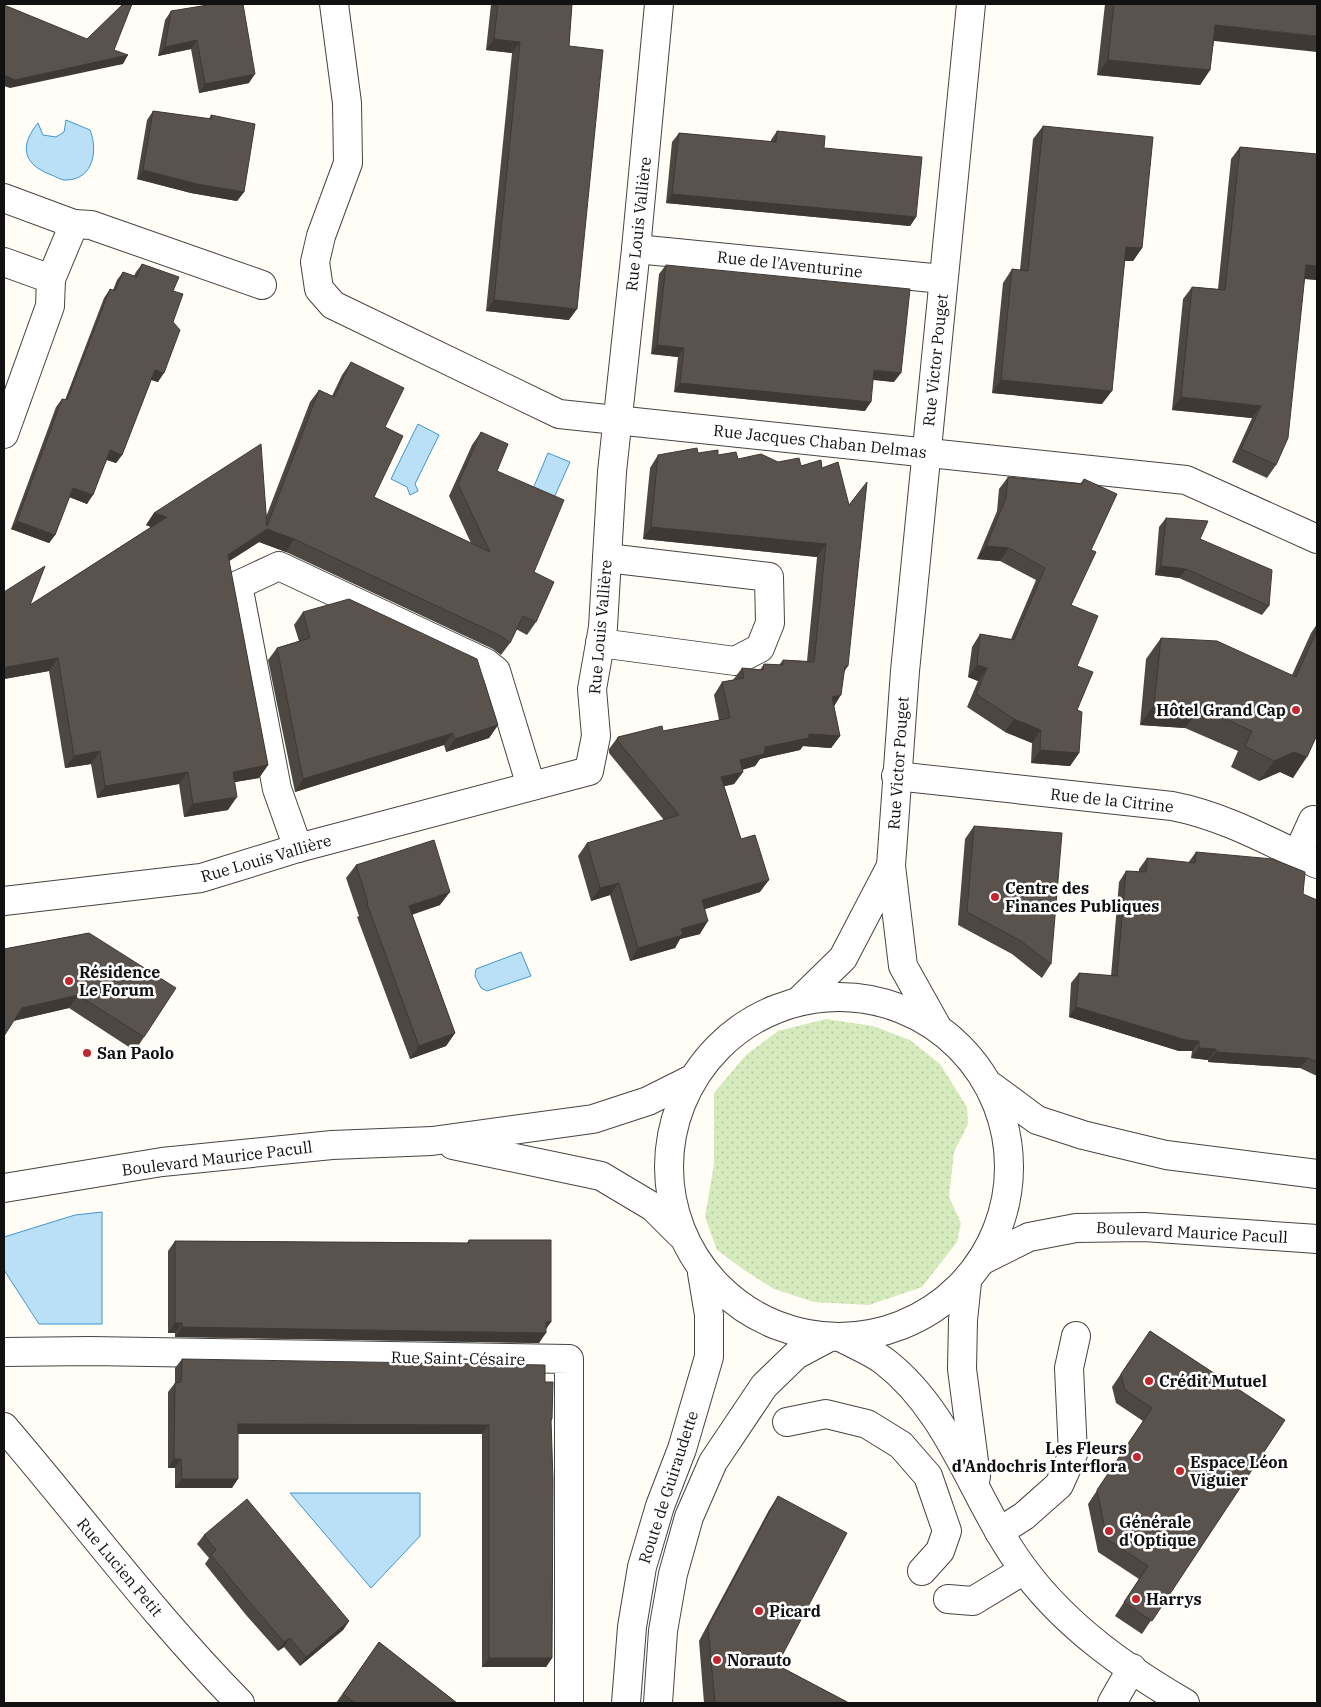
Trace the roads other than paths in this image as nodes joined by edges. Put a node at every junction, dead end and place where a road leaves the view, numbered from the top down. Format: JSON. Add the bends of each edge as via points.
{"nodes":[{"id":1,"x":334,"y":4,"type":"edge"},
{"id":2,"x":660,"y":4,"type":"edge"},
{"id":3,"x":971,"y":4,"type":"edge"},
{"id":4,"x":4,"y":198,"type":"edge"},
{"id":5,"x":74,"y":224,"type":"junction"},
{"id":6,"x":636,"y":249,"type":"junction"},
{"id":7,"x":4,"y":262,"type":"edge"},
{"id":8,"x":50,"y":279,"type":"junction"},
{"id":9,"x":943,"y":279,"type":"junction"},
{"id":10,"x":262,"y":285,"type":"dead end"},
{"id":11,"x":618,"y":420,"type":"junction"},
{"id":12,"x":4,"y":434,"type":"edge"},
{"id":13,"x":926,"y":452,"type":"junction"},
{"id":14,"x":1317,"y":539,"type":"edge"},
{"id":15,"x":607,"y":558,"type":"junction"},
{"id":16,"x":600,"y":642,"type":"junction"},
{"id":17,"x":896,"y":776,"type":"junction"},
{"id":18,"x":531,"y":786,"type":"junction"},
{"id":19,"x":1313,"y":820,"type":"dead end"},
{"id":20,"x":298,"y":848,"type":"junction"},
{"id":21,"x":1307,"y":860,"type":"edge"},
{"id":22,"x":891,"y":866,"type":"junction"},
{"id":23,"x":12,"y":900,"type":"edge"},
{"id":24,"x":800,"y":1000,"type":"junction"},
{"id":25,"x":936,"y":1025,"type":"junction"},
{"id":26,"x":692,"y":1079,"type":"junction"},
{"id":27,"x":991,"y":1086,"type":"junction"},
{"id":28,"x":432,"y":1141,"type":"junction"},
{"id":29,"x":1317,"y":1174,"type":"edge"},
{"id":30,"x":4,"y":1188,"type":"edge"},
{"id":31,"x":680,"y":1234,"type":"junction"},
{"id":32,"x":1317,"y":1239,"type":"edge"},
{"id":33,"x":983,"y":1260,"type":"junction"},
{"id":34,"x":702,"y":1273,"type":"junction"},
{"id":35,"x":967,"y":1282,"type":"junction"},
{"id":36,"x":1076,"y":1336,"type":"dead end"},
{"id":37,"x":835,"y":1339,"type":"junction"},
{"id":38,"x":4,"y":1352,"type":"edge"},
{"id":39,"x":787,"y":1422,"type":"dead end"},
{"id":40,"x":4,"y":1427,"type":"edge"},
{"id":41,"x":977,"y":1491,"type":"junction"},
{"id":42,"x":999,"y":1532,"type":"junction"},
{"id":43,"x":1024,"y":1570,"type":"junction"},
{"id":44,"x":922,"y":1571,"type":"dead end"},
{"id":45,"x":948,"y":1599,"type":"dead end"},
{"id":46,"x":1132,"y":1668,"type":"junction"},
{"id":47,"x":240,"y":1703,"type":"edge"},
{"id":48,"x":569,"y":1703,"type":"edge"},
{"id":49,"x":626,"y":1703,"type":"edge"},
{"id":50,"x":658,"y":1703,"type":"edge"},
{"id":51,"x":1112,"y":1703,"type":"edge"},
{"id":52,"x":1185,"y":1703,"type":"edge"}],
"edges":[{"from":1,"to":11,"type":"street","name":"Rue Jacques Chaban Delmas","via":[[347,104],[348,163],[321,236],[315,262],[320,289],[333,305],[559,414]]},
{"from":2,"to":6,"type":"street","name":"Rue Louis Vallière"},
{"from":3,"to":9,"type":"street","name":"Rue Victor Pouget"},
{"from":4,"to":5,"type":"street"},
{"from":5,"to":8,"type":"street"},
{"from":5,"to":10,"type":"street","via":[[90,225]]},
{"from":6,"to":9,"type":"street","name":"Rue de l'Aventurine"},
{"from":6,"to":11,"type":"street","name":"Rue Louis Vallière"},
{"from":7,"to":8,"type":"street"},
{"from":8,"to":12,"type":"street","via":[[50,306]]},
{"from":9,"to":13,"type":"street","name":"Rue Victor Pouget"},
{"from":11,"to":13,"type":"street","name":"Rue Jacques Chaban Delmas"},
{"from":11,"to":15,"type":"street","name":"Rue Louis Vallière"},
{"from":13,"to":14,"type":"street","name":"Rue Jacques Chaban Delmas","via":[[1186,480]]},
{"from":13,"to":17,"type":"street","name":"Rue Victor Pouget"},
{"from":15,"to":16,"type":"street","name":"Rue Louis Vallière"},
{"from":15,"to":16,"type":"street","via":[[769,576],[770,623],[760,648],[735,661]]},
{"from":16,"to":18,"type":"street","name":"Rue Louis Vallière","via":[[592,689],[596,736],[589,771]]},
{"from":17,"to":21,"type":"street","name":"Rue de la Citrine","via":[[1197,811]]},
{"from":17,"to":22,"type":"street","name":"Rue Victor Pouget"},
{"from":18,"to":20,"type":"street","name":"Rue Louis Vallière"},
{"from":18,"to":20,"type":"street","via":[[496,671],[486,663],[279,566],[238,585],[278,789]]},
{"from":19,"to":21,"type":"street"},
{"from":20,"to":23,"type":"street","name":"Rue Louis Vallière","via":[[201,878]]},
{"from":22,"to":24,"type":"street","name":"Rue Victor Pouget","via":[[843,958]]},
{"from":22,"to":25,"type":"street","name":"Rue Victor Pouget","via":[[903,966]]},
{"from":24,"to":25,"type":"street","via":[[847,996],[894,1004]]},
{"from":24,"to":26,"type":"street","via":[[757,1016],[720,1043]]},
{"from":25,"to":27,"type":"street","via":[[967,1052]]},
{"from":26,"to":28,"type":"street","name":"Boulevard Maurice Pacull","via":[[648,1101],[593,1118]]},
{"from":26,"to":31,"type":"street","via":[[671,1128],[667,1182]]},
{"from":27,"to":29,"type":"street","via":[[1037,1120],[1083,1135],[1166,1154]]},
{"from":27,"to":33,"type":"street","via":[[1009,1144],[1008,1170],[1006,1204]]},
{"from":28,"to":30,"type":"street","name":"Boulevard Maurice Pacull","via":[[332,1145],[162,1162]]},
{"from":28,"to":31,"type":"street","name":"Boulevard Maurice Pacull","via":[[601,1176],[653,1207]]},
{"from":31,"to":34,"type":"street"},
{"from":32,"to":33,"type":"street","name":"Boulevard Maurice Pacull","via":[[1144,1227],[1076,1228],[1029,1237]]},
{"from":33,"to":35,"type":"street"},
{"from":34,"to":37,"type":"street","via":[[757,1319]]},
{"from":34,"to":49,"type":"street","name":"Route de Guiraudette","via":[[709,1315],[709,1357],[642,1567],[632,1627]]},
{"from":35,"to":37,"type":"street","via":[[911,1323]]},
{"from":35,"to":41,"type":"street","via":[[962,1369]]},
{"from":36,"to":42,"type":"street","via":[[1069,1368],[1073,1454],[1059,1485],[1024,1516]]},
{"from":37,"to":41,"type":"street","via":[[883,1360],[914,1390],[943,1429]]},
{"from":37,"to":50,"type":"street","name":"Route de Guiraudette","via":[[796,1355],[764,1386],[713,1462],[689,1517],[673,1574],[663,1631]]},
{"from":38,"to":48,"type":"street","name":"Rue Saint-Césaire","via":[[90,1350],[569,1359]]},
{"from":39,"to":44,"type":"street","via":[[826,1414],[867,1424],[901,1445],[928,1476],[947,1531],[940,1551]]},
{"from":40,"to":47,"type":"street","name":"Rue Lucien Petit","via":[[154,1609]]},
{"from":41,"to":42,"type":"street"},
{"from":42,"to":43,"type":"street"},
{"from":43,"to":45,"type":"street","via":[[973,1601]]},
{"from":43,"to":46,"type":"street","via":[[1053,1606],[1090,1640]]},
{"from":46,"to":51,"type":"street"},
{"from":46,"to":52,"type":"street"}]}
